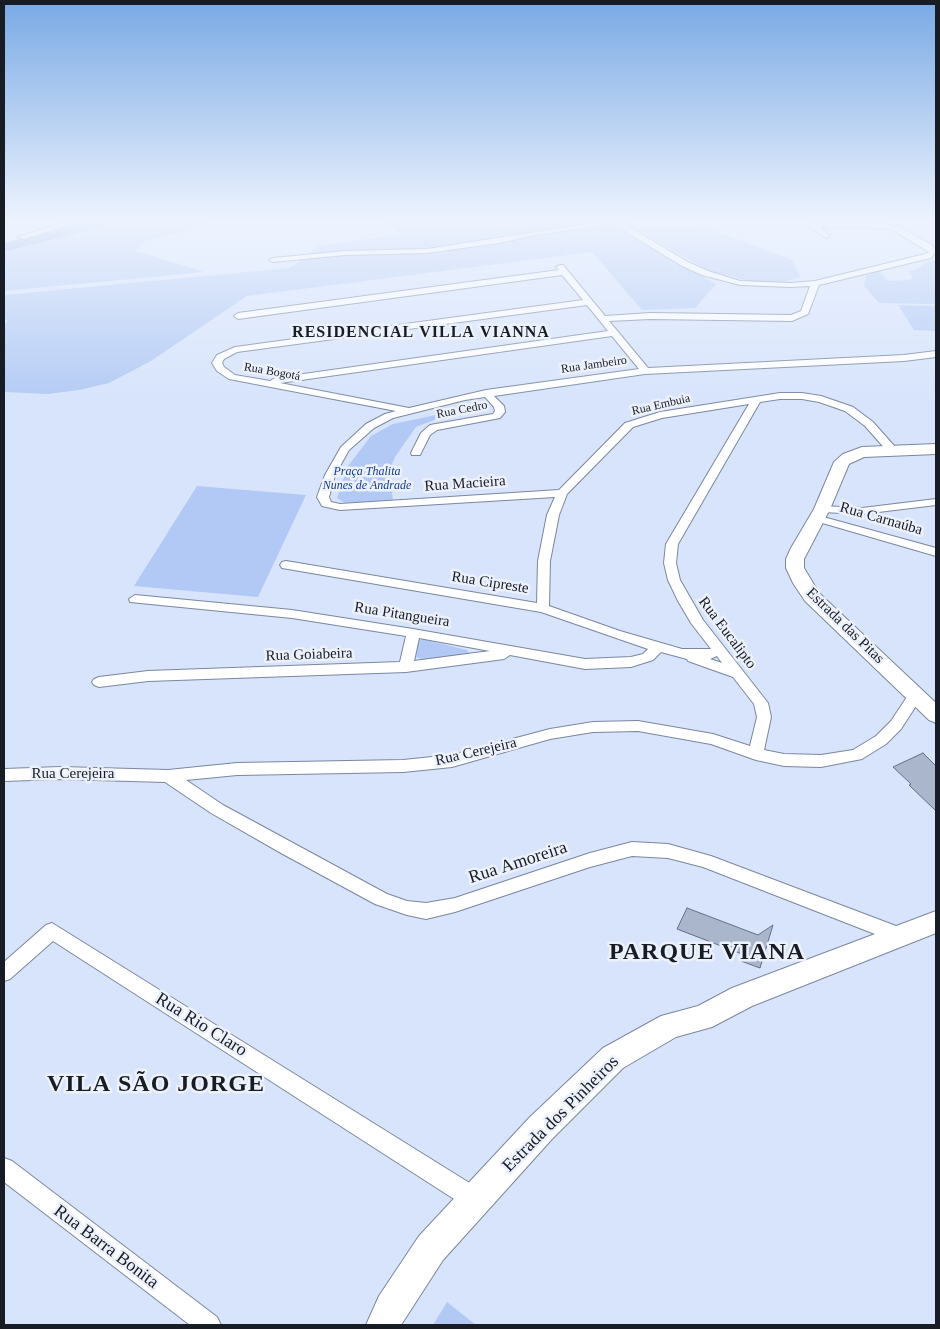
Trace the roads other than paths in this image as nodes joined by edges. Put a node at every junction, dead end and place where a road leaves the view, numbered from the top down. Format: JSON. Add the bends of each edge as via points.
{"nodes":[{"id":1,"x":475,"y":284,"type":"edge"},
{"id":2,"x":574,"y":284,"type":"edge"},
{"id":3,"x":761,"y":284,"type":"edge"},
{"id":4,"x":798,"y":284,"type":"edge"},
{"id":5,"x":815,"y":284,"type":"edge"},
{"id":6,"x":589,"y":302,"type":"junction"},
{"id":7,"x":238,"y":316,"type":"dead end"},
{"id":8,"x":602,"y":319,"type":"junction"},
{"id":9,"x":614,"y":333,"type":"junction"},
{"id":10,"x":936,"y":354,"type":"edge"},
{"id":11,"x":645,"y":371,"type":"junction"},
{"id":12,"x":265,"y":382,"type":"junction"},
{"id":13,"x":486,"y":393,"type":"junction"},
{"id":14,"x":756,"y":400,"type":"junction"},
{"id":15,"x":407,"y":411,"type":"junction"},
{"id":16,"x":936,"y":449,"type":"edge"},
{"id":17,"x":892,"y":450,"type":"junction"},
{"id":18,"x":416,"y":453,"type":"dead end"},
{"id":19,"x":562,"y":493,"type":"junction"},
{"id":20,"x":936,"y":502,"type":"edge"},
{"id":21,"x":340,"y":507,"type":"joint"},
{"id":22,"x":862,"y":512,"type":"junction"},
{"id":23,"x":819,"y":514,"type":"junction"},
{"id":24,"x":870,"y":533,"type":"junction"},
{"id":25,"x":936,"y":552,"type":"edge"},
{"id":26,"x":286,"y":565,"type":"dead end"},
{"id":27,"x":136,"y":599,"type":"dead end"},
{"id":28,"x":542,"y":608,"type":"junction"},
{"id":29,"x":413,"y":633,"type":"junction"},
{"id":30,"x":658,"y":647,"type":"junction"},
{"id":31,"x":719,"y":651,"type":"junction"},
{"id":32,"x":520,"y":653,"type":"junction"},
{"id":33,"x":682,"y":654,"type":"junction"},
{"id":34,"x":406,"y":668,"type":"junction"},
{"id":35,"x":738,"y":674,"type":"junction"},
{"id":36,"x":99,"y":682,"type":"dead end"},
{"id":37,"x":916,"y":695,"type":"junction"},
{"id":38,"x":936,"y":715,"type":"edge"},
{"id":39,"x":756,"y":754,"type":"junction"},
{"id":40,"x":4,"y":775,"type":"edge"},
{"id":41,"x":168,"y":776,"type":"junction"},
{"id":42,"x":936,"y":922,"type":"edge"},
{"id":43,"x":898,"y":935,"type":"junction"},
{"id":44,"x":4,"y":973,"type":"edge"},
{"id":45,"x":4,"y":1169,"type":"edge"},
{"id":46,"x":477,"y":1200,"type":"junction"},
{"id":47,"x":209,"y":1325,"type":"edge"},
{"id":48,"x":383,"y":1325,"type":"edge"}],
"edges":[{"from":1,"to":7,"type":"street"},
{"from":2,"to":6,"type":"street"},
{"from":3,"to":4,"type":"street"},
{"from":5,"to":8,"type":"street","via":[[804,312],[792,318],[650,316]]},
{"from":6,"to":8,"type":"street"},
{"from":6,"to":12,"type":"street","name":"Rua Bogotá","via":[[234,350],[220,357],[217,363],[232,377]]},
{"from":8,"to":9,"type":"street"},
{"from":9,"to":11,"type":"street"},
{"from":9,"to":12,"type":"street"},
{"from":10,"to":11,"type":"street","name":"Rua Jambeiro"},
{"from":11,"to":13,"type":"street","name":"Rua Jambeiro"},
{"from":12,"to":15,"type":"street","name":"Rua Bogotá"},
{"from":13,"to":15,"type":"street","name":"Rua Jambeiro"},
{"from":13,"to":18,"type":"street","name":"Rua Cedro","via":[[499,406],[500,412],[496,416],[434,427],[426,433]]},
{"from":14,"to":17,"type":"street","name":"Rua Embuia","via":[[802,396],[838,404],[859,416]]},
{"from":14,"to":19,"type":"street","name":"Rua Embuia","via":[[660,415],[628,425]]},
{"from":14,"to":31,"type":"street","name":"Rua Eucalipto","via":[[672,544],[670,563],[674,580],[688,609]]},
{"from":15,"to":21,"type":"street","name":"Rua Jambeiro","via":[[370,426],[345,449],[330,475],[323,497],[326,504]]},
{"from":16,"to":17,"type":"main road","name":"Estrada das Pitas"},
{"from":17,"to":23,"type":"main road","name":"Estrada das Pitas","via":[[862,452],[842,462]]},
{"from":19,"to":21,"type":"street","name":"Rua Macieira"},
{"from":19,"to":28,"type":"street","name":"Rua Embuia","via":[[553,515],[544,561]]},
{"from":20,"to":22,"type":"street"},
{"from":22,"to":23,"type":"street"},
{"from":22,"to":24,"type":"street"},
{"from":23,"to":24,"type":"street","name":"Rua Carnaúba"},
{"from":23,"to":37,"type":"main road","name":"Estrada das Pitas","via":[[795,560],[802,583],[812,597]]},
{"from":24,"to":25,"type":"street","name":"Rua Carnaúba"},
{"from":26,"to":28,"type":"street","name":"Rua Cipreste"},
{"from":27,"to":29,"type":"street","name":"Rua Pitangueira","via":[[292,614]]},
{"from":28,"to":30,"type":"street","name":"Rua Cipreste"},
{"from":29,"to":32,"type":"street","name":"Rua Pitangueira"},
{"from":29,"to":34,"type":"street"},
{"from":30,"to":32,"type":"street","name":"Rua Pitangueira","via":[[648,657],[608,664],[586,664]]},
{"from":30,"to":33,"type":"street","name":"Rua Cipreste"},
{"from":31,"to":33,"type":"street","name":"Rua Cipreste","via":[[707,655]]},
{"from":31,"to":35,"type":"street","name":"Rua Eucalipto"},
{"from":32,"to":34,"type":"street","name":"Rua Goiabeira"},
{"from":33,"to":35,"type":"street","name":"Rua Cipreste"},
{"from":34,"to":36,"type":"street","name":"Rua Goiabeira","via":[[148,676]]},
{"from":35,"to":39,"type":"street","name":"Rua Eucalipto","via":[[761,703],[764,717]]},
{"from":37,"to":38,"type":"main road","name":"Estrada das Pitas"},
{"from":37,"to":39,"type":"street","name":"Rua Cerejeira","via":[[896,725],[881,740],[857,755],[821,761],[784,760]]},
{"from":39,"to":41,"type":"street","name":"Rua Cerejeira","via":[[713,739],[682,733],[638,726],[593,727],[550,734],[452,761],[403,766],[237,769]]},
{"from":40,"to":41,"type":"street","name":"Rua Cerejeira","via":[[61,772]]},
{"from":41,"to":43,"type":"street","name":"Rua Amoreira","via":[[217,809],[381,900],[407,908],[426,911],[455,905],[632,849],[668,851],[705,861]]},
{"from":42,"to":43,"type":"main road","name":"Estrada dos Pinheiros"},
{"from":43,"to":46,"type":"main road","name":"Estrada dos Pinheiros","via":[[742,997],[702,1018],[671,1025],[613,1058],[542,1128]]},
{"from":44,"to":46,"type":"street","name":"Rua Rio Claro","via":[[52,931]]},
{"from":45,"to":47,"type":"street","name":"Rua Barra Bonita"},
{"from":46,"to":48,"type":"main road","name":"Estrada dos Pinheiros","via":[[431,1248]]}]}
